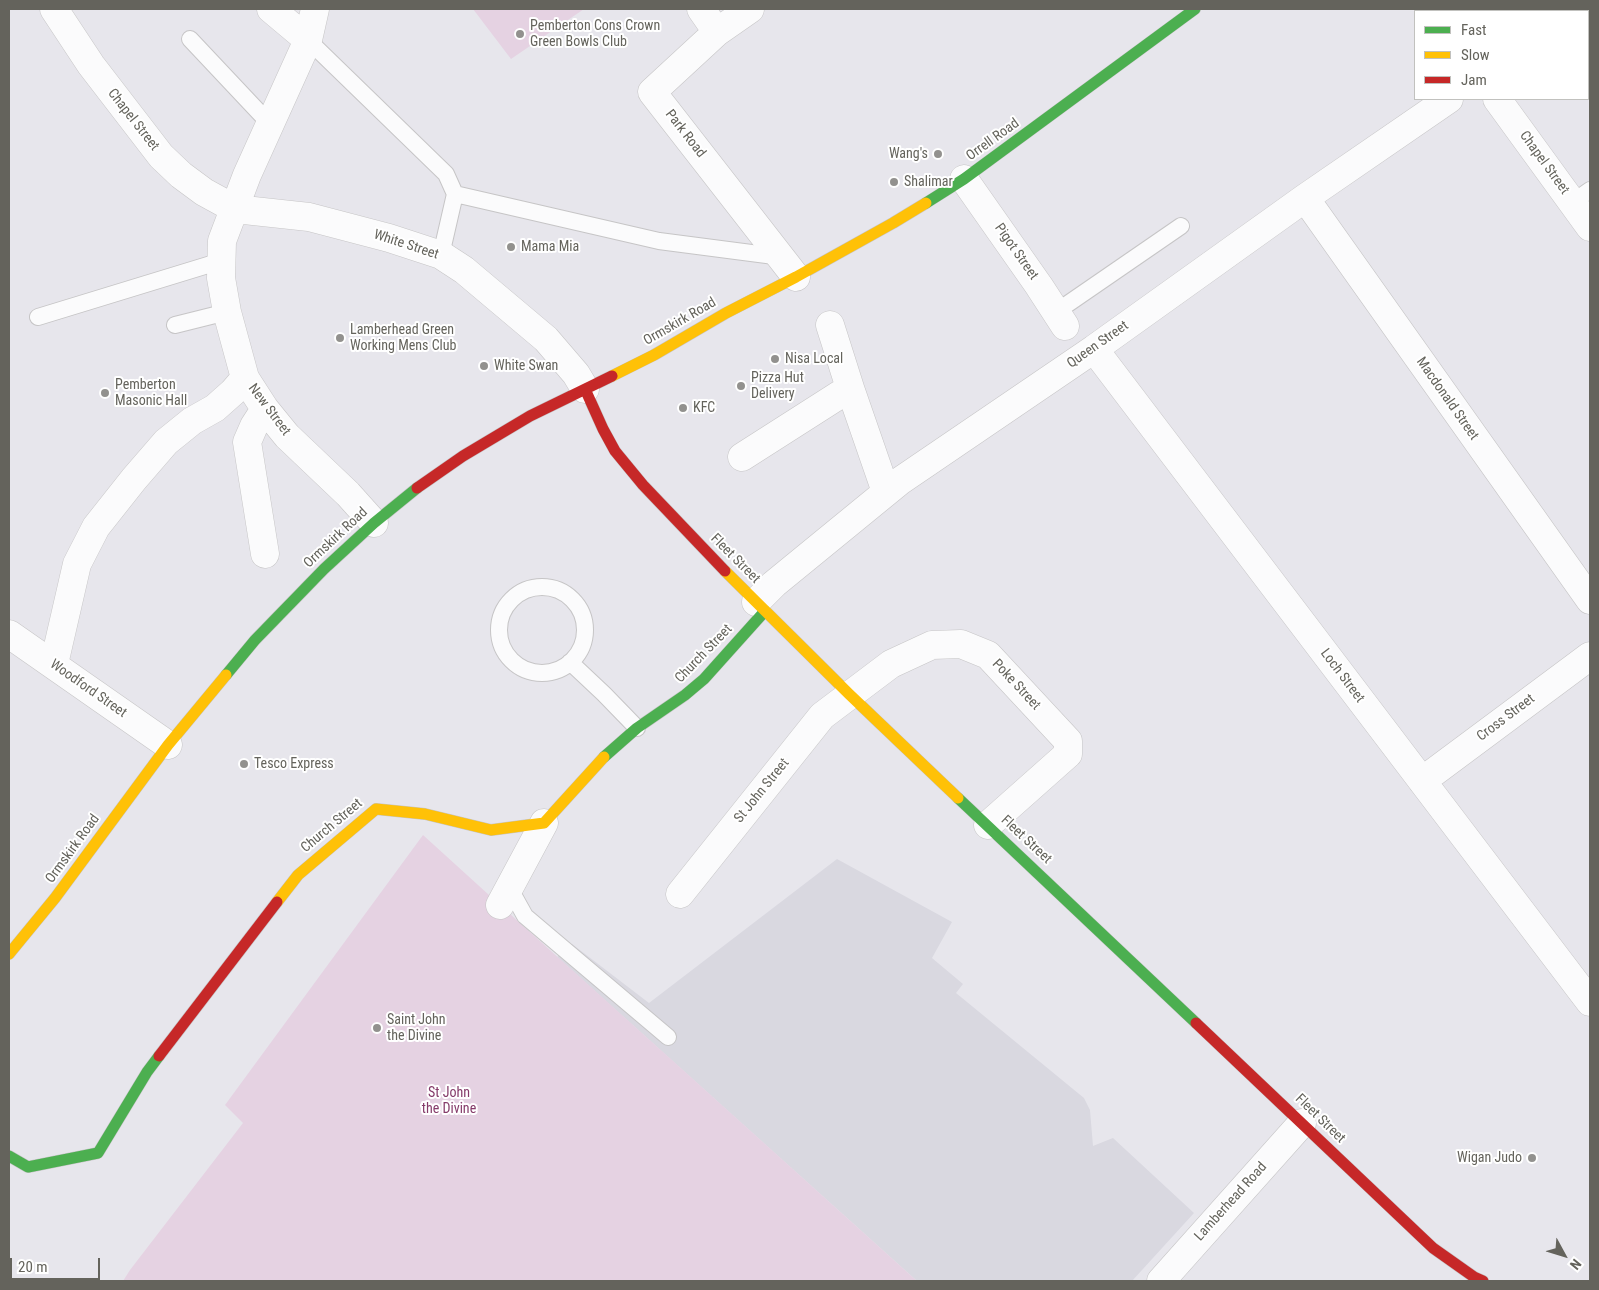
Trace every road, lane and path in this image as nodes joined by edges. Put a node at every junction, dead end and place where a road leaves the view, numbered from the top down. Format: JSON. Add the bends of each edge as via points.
{"nodes":[{"id":1,"x":54,"y":9,"type":"edge"},
{"id":2,"x":271,"y":9,"type":"edge"},
{"id":3,"x":315,"y":9,"type":"edge"},
{"id":4,"x":700,"y":9,"type":"edge"},
{"id":5,"x":750,"y":9,"type":"edge"},
{"id":6,"x":1195,"y":9,"type":"edge"},
{"id":7,"x":718,"y":32,"type":"junction"},
{"id":8,"x":190,"y":39,"type":"dead end"},
{"id":9,"x":308,"y":40,"type":"junction"},
{"id":10,"x":1448,"y":100,"type":"edge"},
{"id":11,"x":1498,"y":100,"type":"edge"},
{"id":12,"x":270,"y":124,"type":"junction"},
{"id":13,"x":964,"y":179,"type":"junction"},
{"id":14,"x":455,"y":194,"type":"junction"},
{"id":15,"x":1581,"y":196,"type":"edge"},
{"id":16,"x":1305,"y":198,"type":"junction"},
{"id":17,"x":235,"y":209,"type":"junction"},
{"id":18,"x":1181,"y":226,"type":"dead end"},
{"id":19,"x":1590,"y":227,"type":"edge"},
{"id":20,"x":441,"y":255,"type":"junction"},
{"id":21,"x":222,"y":261,"type":"junction"},
{"id":22,"x":789,"y":267,"type":"junction"},
{"id":23,"x":227,"y":312,"type":"junction"},
{"id":24,"x":38,"y":317,"type":"dead end"},
{"id":25,"x":1061,"y":319,"type":"joint"},
{"id":26,"x":175,"y":325,"type":"dead end"},
{"id":27,"x":830,"y":325,"type":"dead end"},
{"id":28,"x":1094,"y":349,"type":"junction"},
{"id":29,"x":244,"y":378,"type":"junction"},
{"id":30,"x":850,"y":388,"type":"junction"},
{"id":31,"x":585,"y":389,"type":"junction"},
{"id":32,"x":265,"y":409,"type":"junction"},
{"id":33,"x":742,"y":457,"type":"dead end"},
{"id":34,"x":886,"y":492,"type":"junction"},
{"id":35,"x":374,"y":523,"type":"junction"},
{"id":36,"x":265,"y":554,"type":"dead end"},
{"id":37,"x":1590,"y":600,"type":"edge"},
{"id":38,"x":761,"y":607,"type":"junction"},
{"id":39,"x":9,"y":634,"type":"edge"},
{"id":40,"x":1590,"y":656,"type":"edge"},
{"id":41,"x":570,"y":662,"type":"junction"},
{"id":42,"x":54,"y":664,"type":"junction"},
{"id":43,"x":849,"y":694,"type":"junction"},
{"id":44,"x":637,"y":728,"type":"junction"},
{"id":45,"x":168,"y":745,"type":"junction"},
{"id":46,"x":1422,"y":781,"type":"junction"},
{"id":47,"x":544,"y":823,"type":"junction"},
{"id":48,"x":988,"y":825,"type":"junction"},
{"id":49,"x":680,"y":894,"type":"dead end"},
{"id":50,"x":505,"y":897,"type":"joint"},
{"id":51,"x":9,"y":954,"type":"edge"},
{"id":52,"x":1590,"y":1002,"type":"edge"},
{"id":53,"x":668,"y":1037,"type":"dead end"},
{"id":54,"x":1302,"y":1123,"type":"junction"},
{"id":55,"x":9,"y":1156,"type":"edge"},
{"id":56,"x":1161,"y":1281,"type":"edge"},
{"id":57,"x":1483,"y":1281,"type":"edge"}],
"edges":[{"from":1,"to":17,"type":"street","name":"Chapel Street","via":[[91,65],[161,156],[204,192]]},
{"from":2,"to":9,"type":"street"},
{"from":3,"to":9,"type":"street","name":"New Street"},
{"from":4,"to":7,"type":"street"},
{"from":5,"to":7,"type":"street","name":"Park Road"},
{"from":6,"to":13,"type":"main road","name":"Orrell Road"},
{"from":7,"to":22,"type":"street","name":"Park Road","via":[[652,92]]},
{"from":8,"to":12,"type":"lane"},
{"from":9,"to":12,"type":"street","name":"New Street"},
{"from":9,"to":14,"type":"lane","via":[[446,174]]},
{"from":10,"to":16,"type":"street","name":"Queen Street"},
{"from":11,"to":15,"type":"street","name":"Chapel Street"},
{"from":12,"to":17,"type":"street","name":"New Street"},
{"from":13,"to":22,"type":"main road","name":"Orrell Road","via":[[893,223]]},
{"from":13,"to":25,"type":"street","name":"Pigot Street"},
{"from":14,"to":20,"type":"lane"},
{"from":14,"to":22,"type":"lane"},
{"from":15,"to":19,"type":"street","name":"Chapel Street"},
{"from":16,"to":28,"type":"street","name":"Queen Street"},
{"from":16,"to":37,"type":"street","name":"Macdonald Street"},
{"from":17,"to":20,"type":"street","name":"White Street","via":[[309,217]]},
{"from":17,"to":21,"type":"street","name":"New Street","via":[[222,241]]},
{"from":18,"to":25,"type":"lane"},
{"from":20,"to":31,"type":"street","name":"White Street","via":[[464,270],[546,340]]},
{"from":21,"to":23,"type":"street","name":"New Street","via":[[221,278]]},
{"from":21,"to":24,"type":"lane"},
{"from":22,"to":31,"type":"main road","name":"Ormskirk Road","via":[[726,313],[654,355]]},
{"from":23,"to":26,"type":"lane"},
{"from":23,"to":29,"type":"street","name":"New Street"},
{"from":27,"to":30,"type":"street"},
{"from":28,"to":34,"type":"street","name":"Queen Street"},
{"from":28,"to":46,"type":"street","name":"Loch Street"},
{"from":29,"to":32,"type":"street","name":"New Street"},
{"from":29,"to":42,"type":"street","via":[[215,408],[166,442],[96,527],[77,564]]},
{"from":30,"to":33,"type":"street"},
{"from":30,"to":34,"type":"street"},
{"from":31,"to":35,"type":"main road","name":"Ormskirk Road","via":[[530,416],[463,456]]},
{"from":31,"to":38,"type":"main road","name":"Fleet Street","via":[[624,464]]},
{"from":32,"to":35,"type":"street","name":"New Street","via":[[287,436]]},
{"from":32,"to":36,"type":"street","via":[[247,442]]},
{"from":34,"to":38,"type":"street","name":"Queen Street","via":[[774,584]]},
{"from":35,"to":45,"type":"main road","name":"Ormskirk Road","via":[[255,640]]},
{"from":38,"to":43,"type":"main road","name":"Fleet Street"},
{"from":38,"to":44,"type":"main road","name":"Church Street","via":[[704,679]]},
{"from":39,"to":42,"type":"street","name":"Woodford Street"},
{"from":40,"to":46,"type":"street","name":"Cross Street"},
{"from":41,"to":41,"type":"lane","via":[[546,673],[521,668],[511,660],[499,637],[499,623],[513,598],[526,590],[541,587],[555,589],[568,596],[584,621],[580,650]]},
{"from":41,"to":44,"type":"lane"},
{"from":42,"to":45,"type":"street","name":"Woodford Street"},
{"from":43,"to":48,"type":"main road","name":"Fleet Street"},
{"from":43,"to":48,"type":"street","name":"Poke Street","via":[[891,664],[932,645],[961,644],[988,655],[1068,741],[1068,754]]},
{"from":43,"to":49,"type":"street","name":"St John Street","via":[[822,716]]},
{"from":44,"to":47,"type":"main road","name":"Church Street","via":[[603,758]]},
{"from":45,"to":51,"type":"main road","name":"Ormskirk Road","via":[[56,898]]},
{"from":46,"to":52,"type":"street","name":"Loch Street"},
{"from":47,"to":50,"type":"street"},
{"from":47,"to":55,"type":"main road","name":"Church Street","via":[[491,830],[425,814],[376,809],[298,875],[147,1072],[98,1153],[28,1167]]},
{"from":48,"to":54,"type":"main road","name":"Fleet Street"},
{"from":50,"to":53,"type":"lane"},
{"from":54,"to":56,"type":"street","name":"Lamberhead Road"},
{"from":54,"to":57,"type":"main road","name":"Fleet Street","via":[[1433,1248]]}]}
